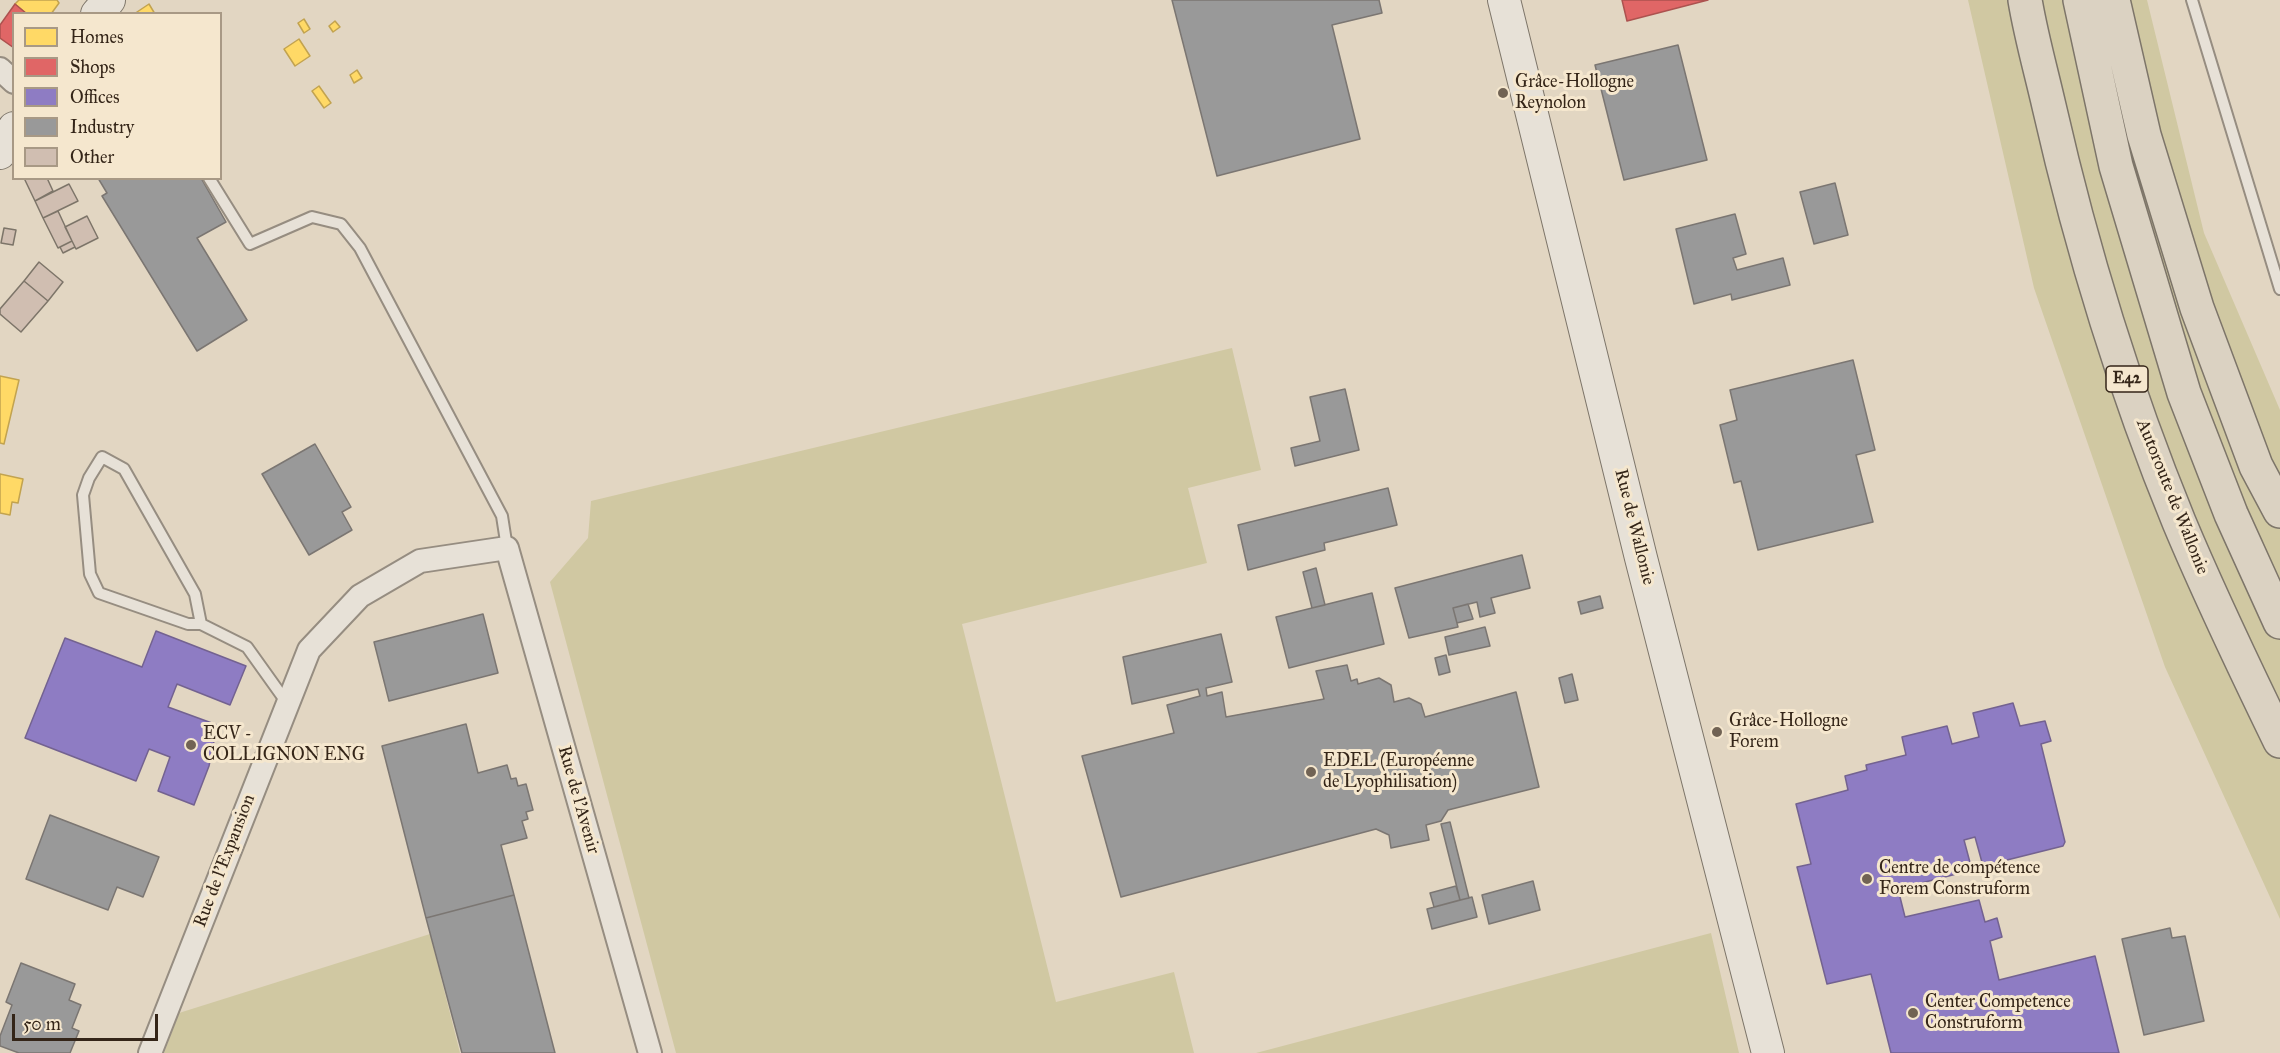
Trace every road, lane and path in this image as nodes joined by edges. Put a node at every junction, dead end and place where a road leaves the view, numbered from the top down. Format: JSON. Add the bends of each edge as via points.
{"nodes":[{"id":1,"x":109,"y":0,"type":"edge"},
{"id":2,"x":1504,"y":0,"type":"edge"},
{"id":3,"x":2025,"y":0,"type":"edge"},
{"id":4,"x":2080,"y":0,"type":"edge"},
{"id":5,"x":2113,"y":0,"type":"edge"},
{"id":6,"x":2192,"y":0,"type":"edge"},
{"id":7,"x":99,"y":12,"type":"edge"},
{"id":8,"x":0,"y":69,"type":"edge"},
{"id":9,"x":12,"y":80,"type":"edge"},
{"id":10,"x":12,"y":132,"type":"edge"},
{"id":11,"x":0,"y":153,"type":"edge"},
{"id":12,"x":210,"y":180,"type":"edge"},
{"id":13,"x":2280,"y":289,"type":"edge"},
{"id":14,"x":2280,"y":511,"type":"edge"},
{"id":15,"x":507,"y":548,"type":"junction"},
{"id":16,"x":2280,"y":622,"type":"edge"},
{"id":17,"x":201,"y":624,"type":"junction"},
{"id":18,"x":287,"y":704,"type":"junction"},
{"id":19,"x":2280,"y":741,"type":"edge"},
{"id":20,"x":150,"y":1053,"type":"edge"},
{"id":21,"x":650,"y":1053,"type":"edge"},
{"id":22,"x":1768,"y":1053,"type":"edge"}],
"edges":[{"from":1,"to":7,"type":"street"},
{"from":2,"to":22,"type":"street","name":"Rue de Wallonie"},
{"from":3,"to":19,"type":"highway","name":"Autoroute de Wallonie","number":"E42","via":[[2066,180],[2137,411],[2179,522]]},
{"from":4,"to":16,"type":"highway","number":"E42","via":[[2116,166],[2184,393],[2231,514]]},
{"from":5,"to":14,"type":"highway","via":[[2144,135],[2197,308],[2256,466]]},
{"from":6,"to":13,"type":"lane"},
{"from":8,"to":9,"type":"street"},
{"from":10,"to":11,"type":"street"},
{"from":12,"to":15,"type":"lane","via":[[250,244],[312,217],[341,224],[360,248],[502,516]]},
{"from":15,"to":18,"type":"street","name":"Rue de l'Expansion","via":[[420,561],[360,596],[309,650]]},
{"from":15,"to":21,"type":"street","name":"Rue de l'Avenir"},
{"from":17,"to":17,"type":"lane","via":[[195,594],[124,469],[102,457],[83,495],[90,574],[99,593],[188,624]]},
{"from":17,"to":18,"type":"lane","via":[[247,647]]},
{"from":18,"to":20,"type":"street","name":"Rue de l'Expansion"}]}
